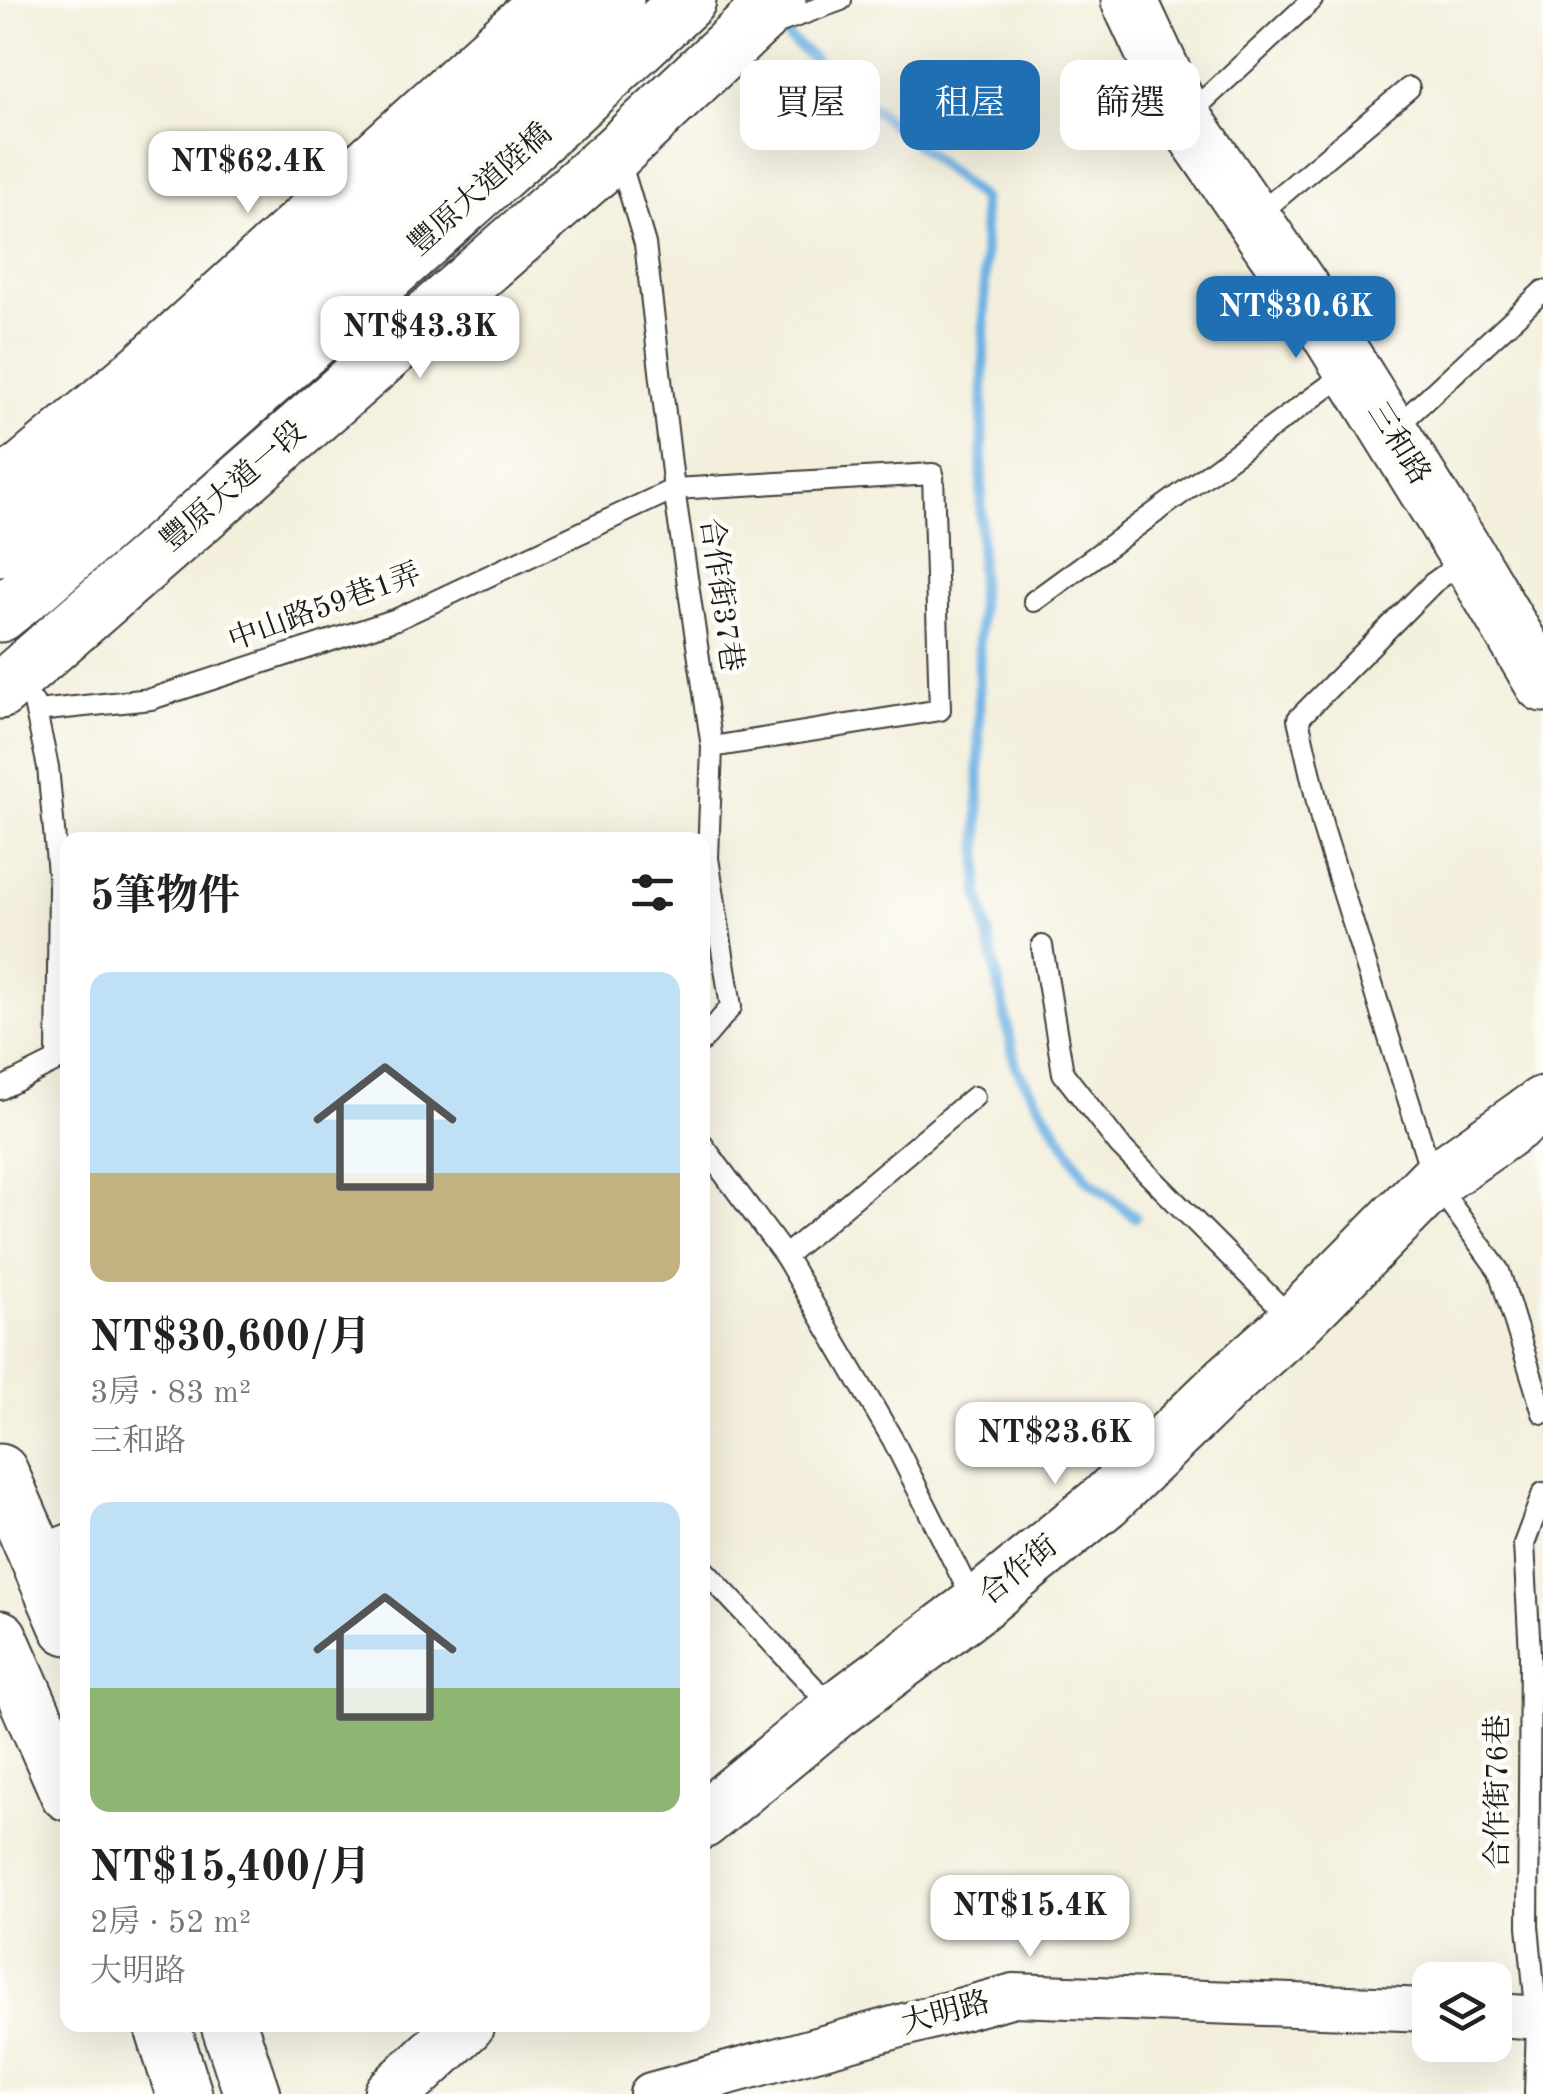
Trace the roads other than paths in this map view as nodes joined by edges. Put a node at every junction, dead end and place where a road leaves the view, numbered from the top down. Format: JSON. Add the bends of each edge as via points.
{"nodes":[{"id":1,"x":548,"y":0,"type":"edge"},
{"id":2,"x":616,"y":0,"type":"edge"},
{"id":3,"x":688,"y":0,"type":"edge"},
{"id":4,"x":841,"y":0,"type":"edge"},
{"id":5,"x":1129,"y":0,"type":"edge"},
{"id":6,"x":1312,"y":0,"type":"edge"},
{"id":7,"x":760,"y":18,"type":"edge"},
{"id":8,"x":1157,"y":60,"type":"edge"},
{"id":9,"x":1410,"y":88,"type":"dead end"},
{"id":10,"x":1200,"y":103,"type":"edge"},
{"id":11,"x":1200,"y":141,"type":"edge"},
{"id":12,"x":617,"y":152,"type":"junction"},
{"id":13,"x":1254,"y":218,"type":"junction"},
{"id":14,"x":1543,"y":291,"type":"edge"},
{"id":15,"x":1352,"y":370,"type":"junction"},
{"id":16,"x":1390,"y":433,"type":"junction"},
{"id":17,"x":674,"y":489,"type":"junction"},
{"id":18,"x":0,"y":490,"type":"edge"},
{"id":19,"x":0,"y":548,"type":"edge"},
{"id":20,"x":1468,"y":557,"type":"junction"},
{"id":21,"x":1034,"y":601,"type":"dead end"},
{"id":22,"x":0,"y":614,"type":"edge"},
{"id":23,"x":1543,"y":684,"type":"edge"},
{"id":24,"x":20,"y":692,"type":"edge"},
{"id":25,"x":712,"y":747,"type":"junction"},
{"id":26,"x":707,"y":832,"type":"edge"},
{"id":27,"x":710,"y":887,"type":"edge"},
{"id":28,"x":60,"y":942,"type":"edge"},
{"id":29,"x":1042,"y":946,"type":"dead end"},
{"id":30,"x":713,"y":1017,"type":"edge"},
{"id":31,"x":60,"y":1058,"type":"edge"},
{"id":32,"x":0,"y":1089,"type":"edge"},
{"id":33,"x":974,"y":1097,"type":"dead end"},
{"id":34,"x":1543,"y":1104,"type":"edge"},
{"id":35,"x":710,"y":1155,"type":"edge"},
{"id":36,"x":1434,"y":1180,"type":"junction"},
{"id":37,"x":785,"y":1256,"type":"junction"},
{"id":38,"x":1294,"y":1322,"type":"junction"},
{"id":39,"x":1543,"y":1414,"type":"edge"},
{"id":40,"x":0,"y":1472,"type":"edge"},
{"id":41,"x":1543,"y":1493,"type":"edge"},
{"id":42,"x":51,"y":1541,"type":"edge"},
{"id":43,"x":710,"y":1577,"type":"edge"},
{"id":44,"x":60,"y":1587,"type":"edge"},
{"id":45,"x":976,"y":1606,"type":"junction"},
{"id":46,"x":0,"y":1638,"type":"edge"},
{"id":47,"x":835,"y":1711,"type":"junction"},
{"id":48,"x":60,"y":1776,"type":"edge"},
{"id":49,"x":710,"y":1805,"type":"edge"},
{"id":50,"x":1412,"y":2009,"type":"edge"},
{"id":51,"x":1525,"y":2017,"type":"edge"},
{"id":52,"x":164,"y":2032,"type":"edge"},
{"id":53,"x":230,"y":2032,"type":"edge"},
{"id":54,"x":458,"y":2032,"type":"edge"},
{"id":55,"x":184,"y":2094,"type":"edge"},
{"id":56,"x":252,"y":2094,"type":"edge"},
{"id":57,"x":392,"y":2094,"type":"edge"},
{"id":58,"x":651,"y":2094,"type":"edge"},
{"id":59,"x":1535,"y":2094,"type":"edge"}],
"edges":[{"from":1,"to":18,"type":"street","via":[[145,368]]},
{"from":2,"to":19,"type":"street","name":"豐原大道陸橋","via":[[183,395]]},
{"from":3,"to":22,"type":"street","name":"豐原大道陸橋"},
{"from":4,"to":7,"type":"lane"},
{"from":5,"to":8,"type":"street","name":"三和路"},
{"from":6,"to":10,"type":"lane"},
{"from":7,"to":12,"type":"street","name":"豐原大道一段"},
{"from":9,"to":13,"type":"lane"},
{"from":11,"to":13,"type":"street","name":"三和路"},
{"from":12,"to":17,"type":"lane","name":"合作街37巷","via":[[645,244]]},
{"from":12,"to":24,"type":"street","name":"豐原大道一段"},
{"from":13,"to":15,"type":"street","name":"三和路"},
{"from":14,"to":16,"type":"lane"},
{"from":15,"to":16,"type":"street","name":"三和路"},
{"from":15,"to":21,"type":"lane"},
{"from":16,"to":20,"type":"street","name":"三和路"},
{"from":17,"to":24,"type":"lane","name":"中山路59巷1弄","via":[[397,620],[152,699]]},
{"from":17,"to":25,"type":"lane","name":"合作街37巷"},
{"from":17,"to":25,"type":"lane","via":[[934,474],[940,710]]},
{"from":20,"to":23,"type":"street","name":"三和路"},
{"from":20,"to":36,"type":"lane","via":[[1433,583],[1298,719],[1322,828]]},
{"from":24,"to":28,"type":"lane","via":[[48,767]]},
{"from":25,"to":26,"type":"lane","name":"合作街37巷"},
{"from":27,"to":30,"type":"lane","name":"合作街37巷","via":[[731,1007]]},
{"from":29,"to":38,"type":"lane","via":[[1063,1073],[1120,1146]]},
{"from":31,"to":32,"type":"lane"},
{"from":33,"to":37,"type":"lane"},
{"from":34,"to":36,"type":"street","name":"合作街"},
{"from":35,"to":37,"type":"lane"},
{"from":36,"to":38,"type":"street","name":"合作街"},
{"from":36,"to":39,"type":"lane","via":[[1498,1271]]},
{"from":37,"to":45,"type":"lane","via":[[893,1440]]},
{"from":38,"to":45,"type":"street","name":"合作街","via":[[1105,1501]]},
{"from":40,"to":42,"type":"street"},
{"from":41,"to":51,"type":"lane","name":"合作街76巷","via":[[1524,1544],[1530,1654]]},
{"from":42,"to":44,"type":"street"},
{"from":43,"to":47,"type":"lane"},
{"from":45,"to":47,"type":"street","name":"合作街"},
{"from":46,"to":48,"type":"street"},
{"from":47,"to":49,"type":"street","name":"合作街"},
{"from":50,"to":58,"type":"street","name":"大明路","via":[[1014,1996]]},
{"from":51,"to":59,"type":"lane","name":"合作街76巷"},
{"from":52,"to":55,"type":"street"},
{"from":53,"to":56,"type":"street"},
{"from":54,"to":57,"type":"street"}]}
